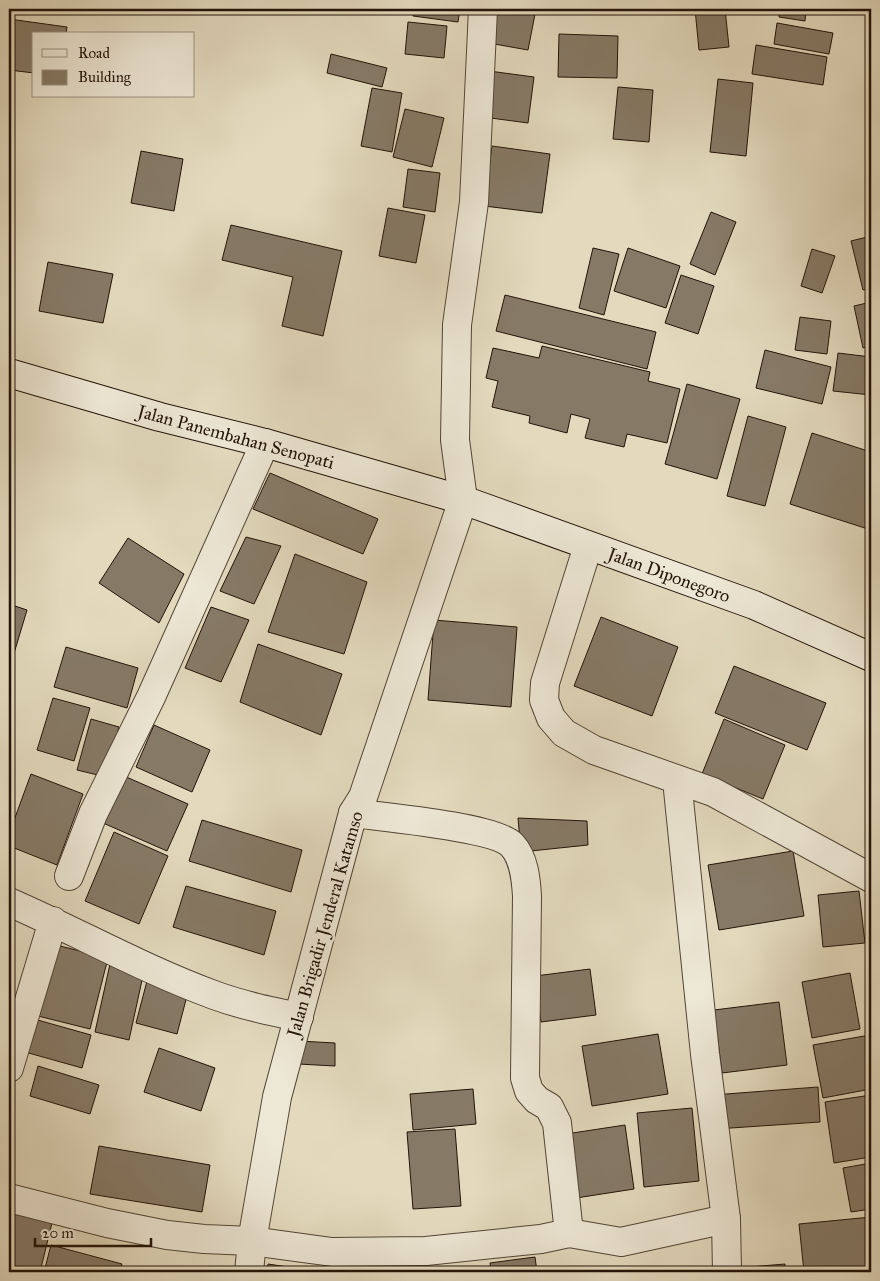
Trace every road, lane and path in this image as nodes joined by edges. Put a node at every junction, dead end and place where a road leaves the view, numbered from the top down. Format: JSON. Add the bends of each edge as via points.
{"nodes":[{"id":1,"x":484,"y":9,"type":"edge"},
{"id":2,"x":9,"y":373,"type":"edge"},
{"id":3,"x":265,"y":443,"type":"junction"},
{"id":4,"x":463,"y":500,"type":"junction"},
{"id":5,"x":588,"y":546,"type":"junction"},
{"id":6,"x":871,"y":657,"type":"edge"},
{"id":7,"x":677,"y":780,"type":"junction"},
{"id":8,"x":353,"y":813,"type":"junction"},
{"id":9,"x":69,"y":876,"type":"dead end"},
{"id":10,"x":871,"y":878,"type":"edge"},
{"id":11,"x":9,"y":902,"type":"edge"},
{"id":12,"x":53,"y":921,"type":"junction"},
{"id":13,"x":298,"y":1018,"type":"junction"},
{"id":14,"x":9,"y":1068,"type":"edge"},
{"id":15,"x":9,"y":1198,"type":"edge"},
{"id":16,"x":726,"y":1219,"type":"junction"},
{"id":17,"x":569,"y":1233,"type":"junction"},
{"id":18,"x":252,"y":1241,"type":"junction"},
{"id":19,"x":249,"y":1272,"type":"edge"},
{"id":20,"x":727,"y":1272,"type":"edge"}],
"edges":[{"from":1,"to":4,"type":"street","via":[[474,202],[457,325],[455,440]]},
{"from":2,"to":3,"type":"street","name":"Jalan Panembahan Senopati","via":[[160,417]]},
{"from":3,"to":4,"type":"street","name":"Jalan Panembahan Senopati"},
{"from":3,"to":9,"type":"street","via":[[151,697],[94,814]]},
{"from":4,"to":5,"type":"street","name":"Jalan Diponegoro"},
{"from":4,"to":8,"type":"street","name":"Jalan Brigadir Jenderal Katamso","via":[[363,797]]},
{"from":5,"to":6,"type":"street","name":"Jalan Diponegoro","via":[[754,606]]},
{"from":5,"to":7,"type":"street","via":[[544,683],[547,709],[564,734],[586,746]]},
{"from":7,"to":10,"type":"street","via":[[713,792]]},
{"from":7,"to":16,"type":"street","via":[[705,1054]]},
{"from":8,"to":13,"type":"street","name":"Jalan Brigadir Jenderal Katamso"},
{"from":8,"to":17,"type":"street","via":[[497,836],[512,845],[520,860],[526,877],[527,896],[525,1078],[530,1091],[549,1108],[557,1123]]},
{"from":11,"to":12,"type":"street"},
{"from":12,"to":13,"type":"street","via":[[158,973],[215,996]]},
{"from":12,"to":14,"type":"street"},
{"from":13,"to":18,"type":"street","name":"Jalan Brigadir Jenderal Katamso","via":[[278,1097]]},
{"from":15,"to":18,"type":"street","via":[[167,1235]]},
{"from":16,"to":17,"type":"street","via":[[621,1242]]},
{"from":16,"to":20,"type":"street"},
{"from":17,"to":18,"type":"street","via":[[541,1240],[426,1251],[332,1252]]},
{"from":18,"to":19,"type":"street","name":"Jalan Brigadir Jenderal Katamso"}]}
